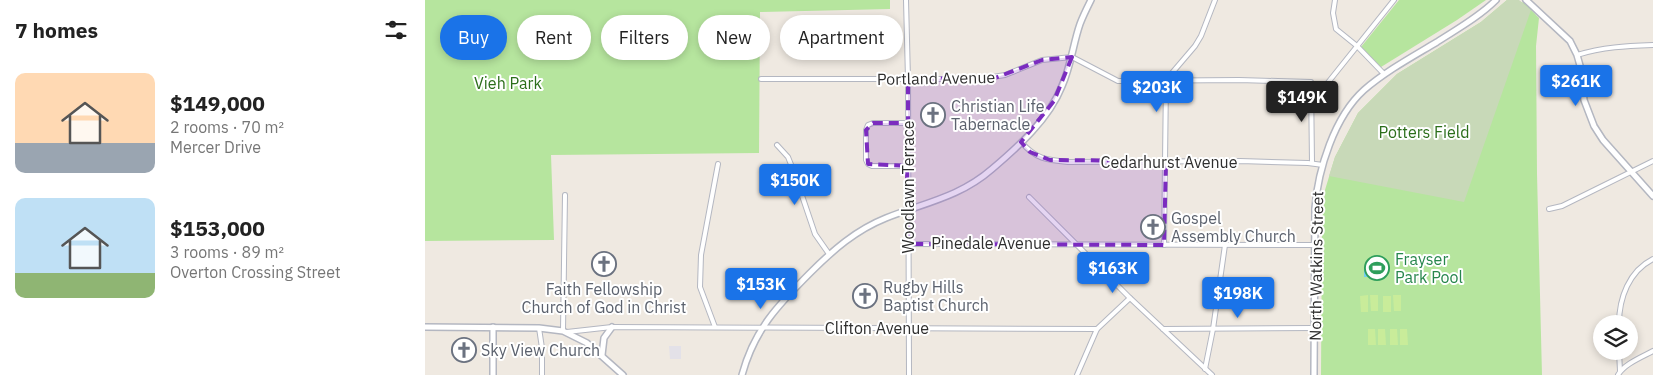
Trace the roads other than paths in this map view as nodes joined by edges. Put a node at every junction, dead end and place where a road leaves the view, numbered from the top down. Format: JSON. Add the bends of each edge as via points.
{"nodes":[{"id":1,"x":906,"y":0,"type":"edge"},
{"id":2,"x":1091,"y":0,"type":"edge"},
{"id":3,"x":1215,"y":0,"type":"edge"},
{"id":4,"x":1335,"y":0,"type":"edge"},
{"id":5,"x":1394,"y":0,"type":"edge"},
{"id":6,"x":1496,"y":0,"type":"edge"},
{"id":7,"x":1527,"y":0,"type":"edge"},
{"id":8,"x":1653,"y":45,"type":"edge"},
{"id":9,"x":1357,"y":46,"type":"junction"},
{"id":10,"x":1577,"y":55,"type":"junction"},
{"id":11,"x":1072,"y":57,"type":"junction"},
{"id":12,"x":1384,"y":74,"type":"junction"},
{"id":13,"x":761,"y":79,"type":"dead end"},
{"id":14,"x":908,"y":79,"type":"junction"},
{"id":15,"x":1166,"y":80,"type":"junction"},
{"id":16,"x":1311,"y":89,"type":"junction"},
{"id":17,"x":908,"y":123,"type":"junction"},
{"id":18,"x":1021,"y":142,"type":"junction"},
{"id":19,"x":777,"y":145,"type":"dead end"},
{"id":20,"x":1166,"y":161,"type":"junction"},
{"id":21,"x":1653,"y":161,"type":"edge"},
{"id":22,"x":1312,"y":163,"type":"junction"},
{"id":23,"x":719,"y":164,"type":"dead end"},
{"id":24,"x":1323,"y":165,"type":"junction"},
{"id":25,"x":907,"y":166,"type":"junction"},
{"id":26,"x":1632,"y":171,"type":"junction"},
{"id":27,"x":565,"y":195,"type":"dead end"},
{"id":28,"x":1653,"y":196,"type":"edge"},
{"id":29,"x":1029,"y":197,"type":"dead end"},
{"id":30,"x":1549,"y":209,"type":"dead end"},
{"id":31,"x":908,"y":210,"type":"junction"},
{"id":32,"x":1076,"y":243,"type":"junction"},
{"id":33,"x":908,"y":244,"type":"junction"},
{"id":34,"x":1164,"y":245,"type":"junction"},
{"id":35,"x":1225,"y":245,"type":"junction"},
{"id":36,"x":1314,"y":245,"type":"junction"},
{"id":37,"x":829,"y":254,"type":"junction"},
{"id":38,"x":1653,"y":258,"type":"edge"},
{"id":39,"x":1130,"y":298,"type":"junction"},
{"id":40,"x":1619,"y":315,"type":"edge"},
{"id":41,"x":425,"y":327,"type":"edge"},
{"id":42,"x":493,"y":327,"type":"junction"},
{"id":43,"x":612,"y":327,"type":"junction"},
{"id":44,"x":715,"y":327,"type":"junction"},
{"id":45,"x":539,"y":328,"type":"junction"},
{"id":46,"x":762,"y":328,"type":"junction"},
{"id":47,"x":910,"y":328,"type":"junction"},
{"id":48,"x":1314,"y":328,"type":"junction"},
{"id":49,"x":1097,"y":329,"type":"junction"},
{"id":50,"x":1163,"y":329,"type":"junction"},
{"id":51,"x":1213,"y":329,"type":"junction"},
{"id":52,"x":565,"y":331,"type":"junction"},
{"id":53,"x":1653,"y":351,"type":"edge"},
{"id":54,"x":602,"y":355,"type":"junction"},
{"id":55,"x":1619,"y":360,"type":"edge"},
{"id":56,"x":1205,"y":369,"type":"junction"},
{"id":57,"x":1619,"y":373,"type":"edge"},
{"id":58,"x":493,"y":375,"type":"edge"},
{"id":59,"x":542,"y":375,"type":"edge"},
{"id":60,"x":623,"y":375,"type":"edge"},
{"id":61,"x":742,"y":375,"type":"edge"},
{"id":62,"x":909,"y":375,"type":"edge"},
{"id":63,"x":1077,"y":375,"type":"edge"},
{"id":64,"x":1212,"y":375,"type":"edge"},
{"id":65,"x":1314,"y":375,"type":"edge"}],
"edges":[{"from":1,"to":14,"type":"street","name":"Woodlawn Terrace"},
{"from":2,"to":11,"type":"main road","via":[[1080,25]]},
{"from":3,"to":15,"type":"street","via":[[1195,46]]},
{"from":4,"to":9,"type":"street","via":[[1336,29]]},
{"from":5,"to":9,"type":"street"},
{"from":6,"to":12,"type":"main road","name":"North Watkins Street","via":[[1454,31]]},
{"from":7,"to":10,"type":"main road","via":[[1570,41]]},
{"from":8,"to":10,"type":"street","via":[[1600,48]]},
{"from":9,"to":12,"type":"street"},
{"from":9,"to":16,"type":"street","via":[[1325,85]]},
{"from":10,"to":26,"type":"main road","via":[[1584,100],[1594,126]]},
{"from":11,"to":14,"type":"street","name":"Portland Avenue","via":[[1042,60],[995,78]]},
{"from":11,"to":15,"type":"street","via":[[1118,81]]},
{"from":11,"to":18,"type":"main road","via":[[1054,101]]},
{"from":12,"to":24,"type":"main road","name":"North Watkins Street","via":[[1362,92],[1345,114]]},
{"from":13,"to":14,"type":"street","name":"Portland Avenue"},
{"from":14,"to":17,"type":"street","name":"Woodlawn Terrace"},
{"from":15,"to":16,"type":"street","via":[[1311,82]]},
{"from":15,"to":20,"type":"street"},
{"from":16,"to":22,"type":"street"},
{"from":17,"to":25,"type":"street","name":"Woodlawn Terrace"},
{"from":17,"to":25,"type":"street","via":[[873,123],[866,130],[868,164]]},
{"from":18,"to":20,"type":"street","name":"Cedarhurst Avenue","via":[[1030,152],[1050,160]]},
{"from":18,"to":31,"type":"main road","via":[[963,190]]},
{"from":19,"to":37,"type":"street","via":[[788,157],[815,234]]},
{"from":20,"to":22,"type":"street","name":"Cedarhurst Avenue"},
{"from":20,"to":34,"type":"street"},
{"from":21,"to":26,"type":"street"},
{"from":22,"to":24,"type":"street","name":"Cedarhurst Avenue"},
{"from":23,"to":44,"type":"street","via":[[701,254],[700,287]]},
{"from":24,"to":36,"type":"main road","name":"North Watkins Street","via":[[1316,188]]},
{"from":25,"to":31,"type":"street","name":"Woodlawn Terrace"},
{"from":26,"to":28,"type":"main road"},
{"from":26,"to":30,"type":"street","via":[[1563,206]]},
{"from":27,"to":52,"type":"street"},
{"from":29,"to":32,"type":"street"},
{"from":31,"to":33,"type":"street","name":"Woodlawn Terrace"},
{"from":31,"to":37,"type":"main road","via":[[863,229]]},
{"from":32,"to":33,"type":"street","name":"Pinedale Avenue"},
{"from":32,"to":34,"type":"street","name":"Pinedale Avenue"},
{"from":32,"to":39,"type":"street"},
{"from":33,"to":47,"type":"street","name":"Woodlawn Terrace"},
{"from":34,"to":35,"type":"street","name":"Pinedale Avenue"},
{"from":35,"to":36,"type":"street","name":"Pinedale Avenue"},
{"from":35,"to":51,"type":"street"},
{"from":36,"to":48,"type":"main road","name":"North Watkins Street"},
{"from":37,"to":46,"type":"main road","via":[[782,300]]},
{"from":38,"to":40,"type":"street","via":[[1634,274],[1623,294]]},
{"from":39,"to":49,"type":"street"},
{"from":39,"to":50,"type":"street"},
{"from":41,"to":42,"type":"main road","name":"Clifton Avenue"},
{"from":42,"to":45,"type":"main road","name":"Clifton Avenue"},
{"from":42,"to":58,"type":"main road"},
{"from":43,"to":44,"type":"street","name":"Clifton Avenue"},
{"from":43,"to":52,"type":"street","name":"Clifton Avenue"},
{"from":43,"to":54,"type":"main road","via":[[604,338]]},
{"from":44,"to":46,"type":"street","name":"Clifton Avenue"},
{"from":45,"to":52,"type":"main road","name":"Clifton Avenue"},
{"from":45,"to":59,"type":"street"},
{"from":46,"to":47,"type":"street","name":"Clifton Avenue"},
{"from":46,"to":61,"type":"main road","via":[[752,345]]},
{"from":47,"to":49,"type":"street","name":"Clifton Avenue"},
{"from":47,"to":62,"type":"street","name":"Woodlawn Terrace"},
{"from":48,"to":51,"type":"street"},
{"from":48,"to":65,"type":"main road","name":"North Watkins Street"},
{"from":49,"to":63,"type":"street"},
{"from":50,"to":51,"type":"street"},
{"from":50,"to":56,"type":"street"},
{"from":51,"to":56,"type":"street"},
{"from":52,"to":54,"type":"main road"},
{"from":53,"to":57,"type":"street"},
{"from":54,"to":60,"type":"main road"},
{"from":55,"to":57,"type":"street"},
{"from":56,"to":64,"type":"street"}]}
